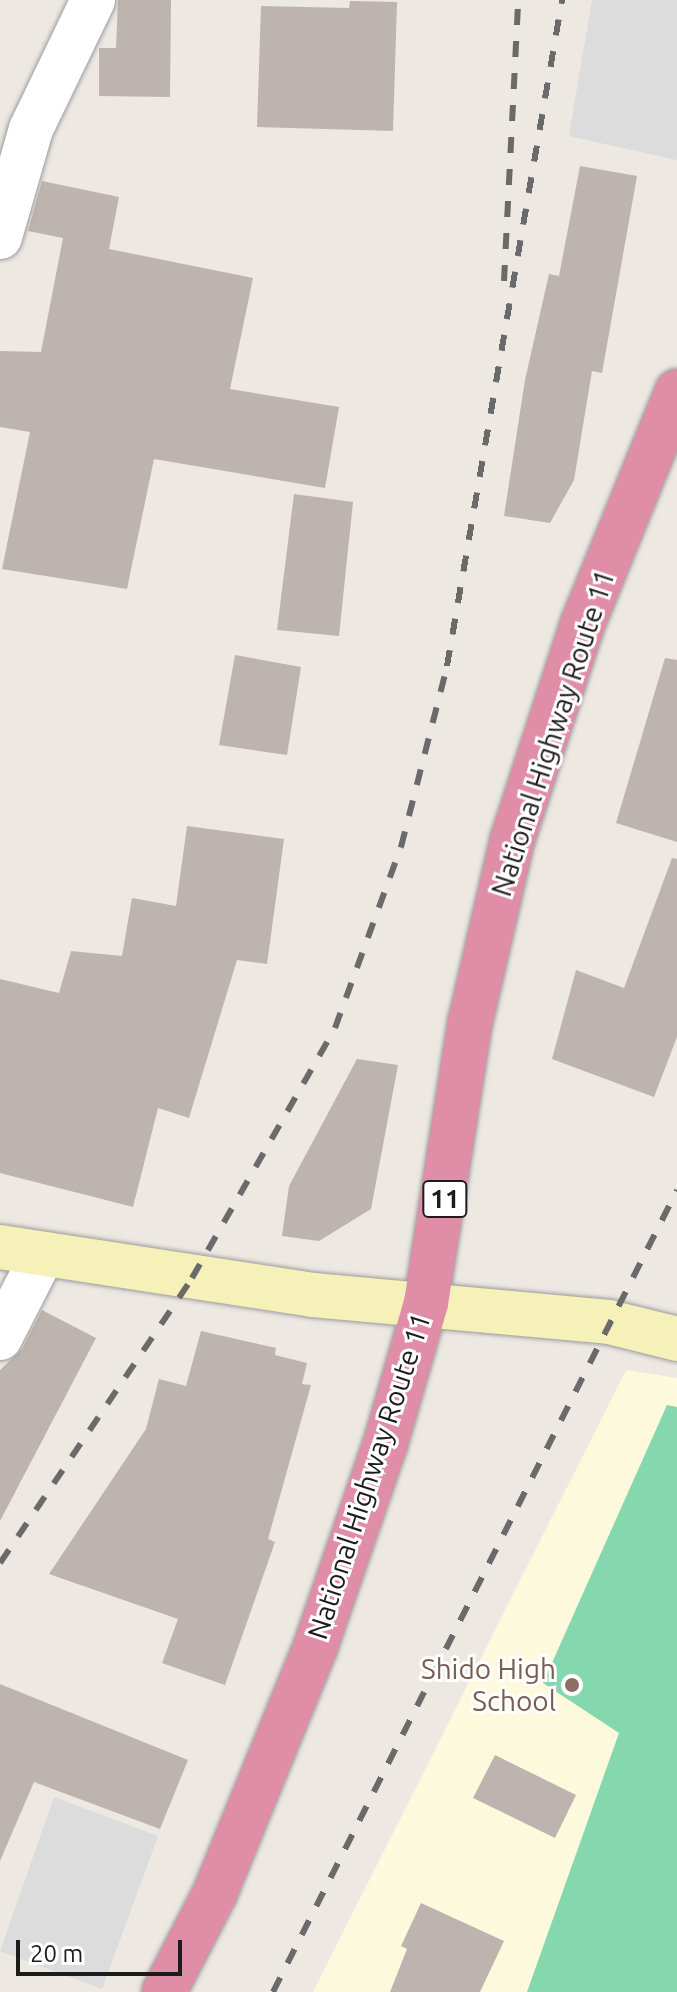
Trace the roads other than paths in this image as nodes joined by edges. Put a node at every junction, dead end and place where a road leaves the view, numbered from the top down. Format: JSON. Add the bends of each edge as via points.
{"nodes":[{"id":1,"x":93,"y":0,"type":"edge"},
{"id":2,"x":0,"y":237,"type":"edge"},
{"id":3,"x":677,"y":391,"type":"edge"},
{"id":4,"x":0,"y":1247,"type":"edge"},
{"id":5,"x":43,"y":1254,"type":"junction"},
{"id":6,"x":426,"y":1303,"type":"junction"},
{"id":7,"x":0,"y":1338,"type":"edge"},
{"id":8,"x":677,"y":1339,"type":"edge"},
{"id":9,"x":164,"y":1992,"type":"edge"}],
"edges":[{"from":1,"to":2,"type":"street","via":[[31,129]]},
{"from":3,"to":6,"type":"highway","name":"National Highway Route 11","number":"11","via":[[583,623],[512,841],[470,1023]]},
{"from":4,"to":5,"type":"street"},
{"from":5,"to":6,"type":"street","via":[[313,1295]]},
{"from":5,"to":7,"type":"street"},
{"from":6,"to":8,"type":"street","via":[[609,1322]]},
{"from":6,"to":9,"type":"highway","name":"National Highway Route 11","number":"11","via":[[316,1645],[215,1893]]}]}
